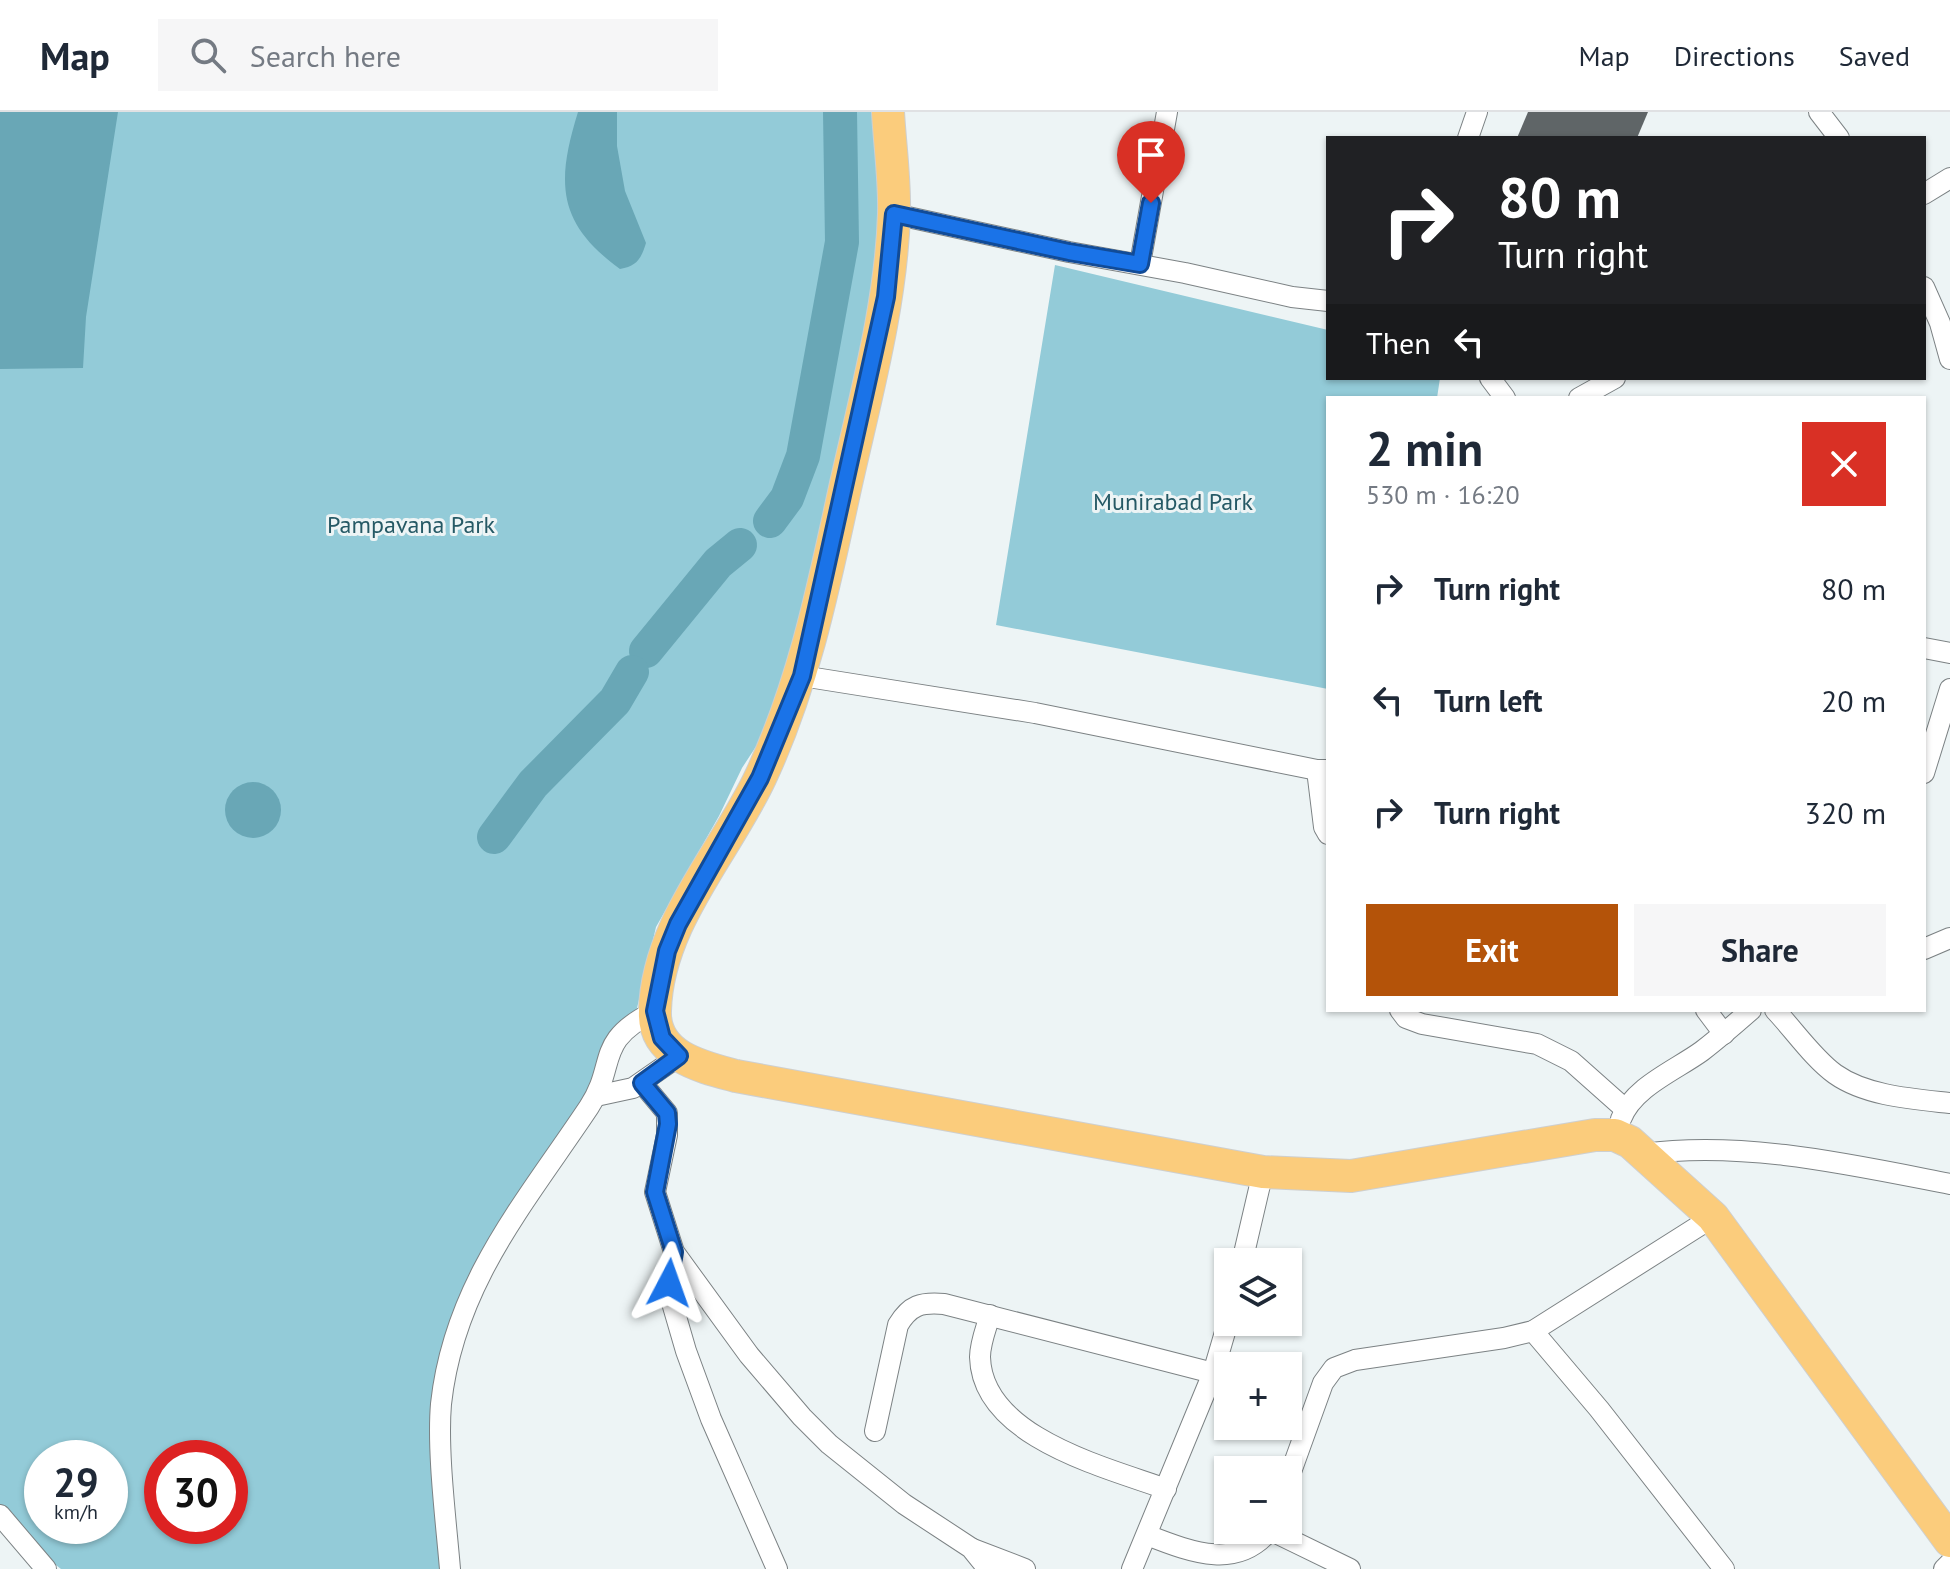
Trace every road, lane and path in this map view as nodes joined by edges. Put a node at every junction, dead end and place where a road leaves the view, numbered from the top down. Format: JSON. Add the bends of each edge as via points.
{"nodes":[{"id":1,"x":888,"y":112,"type":"edge"},
{"id":2,"x":1167,"y":112,"type":"edge"},
{"id":3,"x":1477,"y":112,"type":"edge"},
{"id":4,"x":1819,"y":112,"type":"edge"},
{"id":5,"x":1469,"y":136,"type":"edge"},
{"id":6,"x":1837,"y":136,"type":"edge"},
{"id":7,"x":1950,"y":178,"type":"edge"},
{"id":8,"x":1926,"y":193,"type":"edge"},
{"id":9,"x":894,"y":214,"type":"junction"},
{"id":10,"x":1140,"y":264,"type":"junction"},
{"id":11,"x":1926,"y":292,"type":"edge"},
{"id":12,"x":1326,"y":301,"type":"edge"},
{"id":13,"x":1950,"y":359,"type":"edge"},
{"id":14,"x":1611,"y":380,"type":"edge"},
{"id":15,"x":1583,"y":396,"type":"edge"},
{"id":16,"x":1926,"y":648,"type":"edge"},
{"id":17,"x":1950,"y":653,"type":"edge"},
{"id":18,"x":802,"y":676,"type":"junction"},
{"id":19,"x":1950,"y":689,"type":"edge"},
{"id":20,"x":1926,"y":767,"type":"edge"},
{"id":21,"x":1322,"y":770,"type":"edge"},
{"id":22,"x":1326,"y":830,"type":"edge"},
{"id":23,"x":1950,"y":938,"type":"edge"},
{"id":24,"x":1926,"y":948,"type":"edge"},
{"id":25,"x":655,"y":1011,"type":"junction"},
{"id":26,"x":1402,"y":1012,"type":"edge"},
{"id":27,"x":1708,"y":1012,"type":"edge"},
{"id":28,"x":1749,"y":1012,"type":"edge"},
{"id":29,"x":1777,"y":1012,"type":"edge"},
{"id":30,"x":1724,"y":1034,"type":"junction"},
{"id":31,"x":679,"y":1056,"type":"junction"},
{"id":32,"x":642,"y":1083,"type":"junction"},
{"id":33,"x":596,"y":1096,"type":"junction"},
{"id":34,"x":1950,"y":1103,"type":"edge"},
{"id":35,"x":1620,"y":1122,"type":"junction"},
{"id":36,"x":1644,"y":1154,"type":"junction"},
{"id":37,"x":1263,"y":1172,"type":"junction"},
{"id":38,"x":1950,"y":1184,"type":"edge"},
{"id":39,"x":1713,"y":1217,"type":"junction"},
{"id":40,"x":1245,"y":1248,"type":"edge"},
{"id":41,"x":674,"y":1252,"type":"junction"},
{"id":42,"x":990,"y":1315,"type":"junction"},
{"id":43,"x":1533,"y":1331,"type":"junction"},
{"id":44,"x":1224,"y":1336,"type":"edge"},
{"id":45,"x":1213,"y":1373,"type":"junction"},
{"id":46,"x":875,"y":1431,"type":"dead end"},
{"id":47,"x":1297,"y":1456,"type":"edge"},
{"id":48,"x":1166,"y":1489,"type":"junction"},
{"id":49,"x":0,"y":1515,"type":"edge"},
{"id":50,"x":1147,"y":1535,"type":"junction"},
{"id":51,"x":1950,"y":1541,"type":"edge"},
{"id":52,"x":1262,"y":1544,"type":"edge"},
{"id":53,"x":1299,"y":1544,"type":"edge"},
{"id":54,"x":971,"y":1548,"type":"junction"},
{"id":55,"x":1950,"y":1563,"type":"edge"},
{"id":56,"x":46,"y":1569,"type":"edge"},
{"id":57,"x":450,"y":1569,"type":"edge"},
{"id":58,"x":777,"y":1569,"type":"edge"},
{"id":59,"x":988,"y":1569,"type":"edge"},
{"id":60,"x":1025,"y":1569,"type":"edge"},
{"id":61,"x":1132,"y":1569,"type":"edge"},
{"id":62,"x":1350,"y":1569,"type":"edge"},
{"id":63,"x":1724,"y":1569,"type":"edge"},
{"id":64,"x":1944,"y":1569,"type":"edge"}],
"edges":[{"from":1,"to":9,"type":"main road"},
{"from":2,"to":10,"type":"street"},
{"from":3,"to":5,"type":"street"},
{"from":4,"to":6,"type":"street"},
{"from":7,"to":8,"type":"street"},
{"from":9,"to":10,"type":"street"},
{"from":9,"to":18,"type":"main road","via":[[886,297]]},
{"from":10,"to":12,"type":"street"},
{"from":11,"to":13,"type":"street"},
{"from":14,"to":15,"type":"street"},
{"from":16,"to":17,"type":"street"},
{"from":18,"to":21,"type":"street","via":[[1035,713]]},
{"from":18,"to":25,"type":"main road","via":[[760,778],[678,924]]},
{"from":19,"to":20,"type":"street"},
{"from":21,"to":22,"type":"street"},
{"from":23,"to":24,"type":"street"},
{"from":25,"to":31,"type":"main road","via":[[662,1038]]},
{"from":25,"to":33,"type":"street","via":[[619,1035],[607,1053]]},
{"from":26,"to":35,"type":"street","via":[[1422,1024],[1537,1044],[1571,1061]]},
{"from":27,"to":30,"type":"street"},
{"from":28,"to":30,"type":"street"},
{"from":29,"to":34,"type":"street","via":[[1834,1073],[1857,1086]]},
{"from":30,"to":35,"type":"street","via":[[1647,1088]]},
{"from":31,"to":32,"type":"street"},
{"from":31,"to":37,"type":"main road","via":[[736,1076]]},
{"from":32,"to":33,"type":"street"},
{"from":32,"to":41,"type":"street","via":[[667,1113],[655,1192]]},
{"from":33,"to":57,"type":"street","via":[[480,1271],[447,1363],[441,1408]]},
{"from":35,"to":36,"type":"main road"},
{"from":35,"to":37,"type":"main road","via":[[1595,1135],[1351,1176]]},
{"from":36,"to":38,"type":"street","via":[[1682,1148],[1759,1153]]},
{"from":36,"to":39,"type":"main road"},
{"from":37,"to":40,"type":"street"},
{"from":39,"to":43,"type":"street"},
{"from":39,"to":51,"type":"main road"},
{"from":41,"to":54,"type":"street","via":[[749,1355],[829,1444],[904,1504]]},
{"from":41,"to":58,"type":"street","via":[[670,1296],[686,1351]]},
{"from":42,"to":45,"type":"street"},
{"from":42,"to":46,"type":"street","via":[[922,1302],[907,1310],[898,1325]]},
{"from":42,"to":48,"type":"street","via":[[980,1359],[996,1404],[1057,1449]]},
{"from":43,"to":47,"type":"street","via":[[1355,1360],[1334,1368],[1323,1383]]},
{"from":43,"to":63,"type":"street"},
{"from":44,"to":45,"type":"street"},
{"from":45,"to":48,"type":"street"},
{"from":48,"to":50,"type":"street"},
{"from":49,"to":56,"type":"street"},
{"from":50,"to":52,"type":"street","via":[[1224,1565],[1247,1559]]},
{"from":50,"to":61,"type":"street"},
{"from":53,"to":62,"type":"street"},
{"from":54,"to":59,"type":"street"},
{"from":54,"to":60,"type":"street"},
{"from":55,"to":64,"type":"street"}]}
